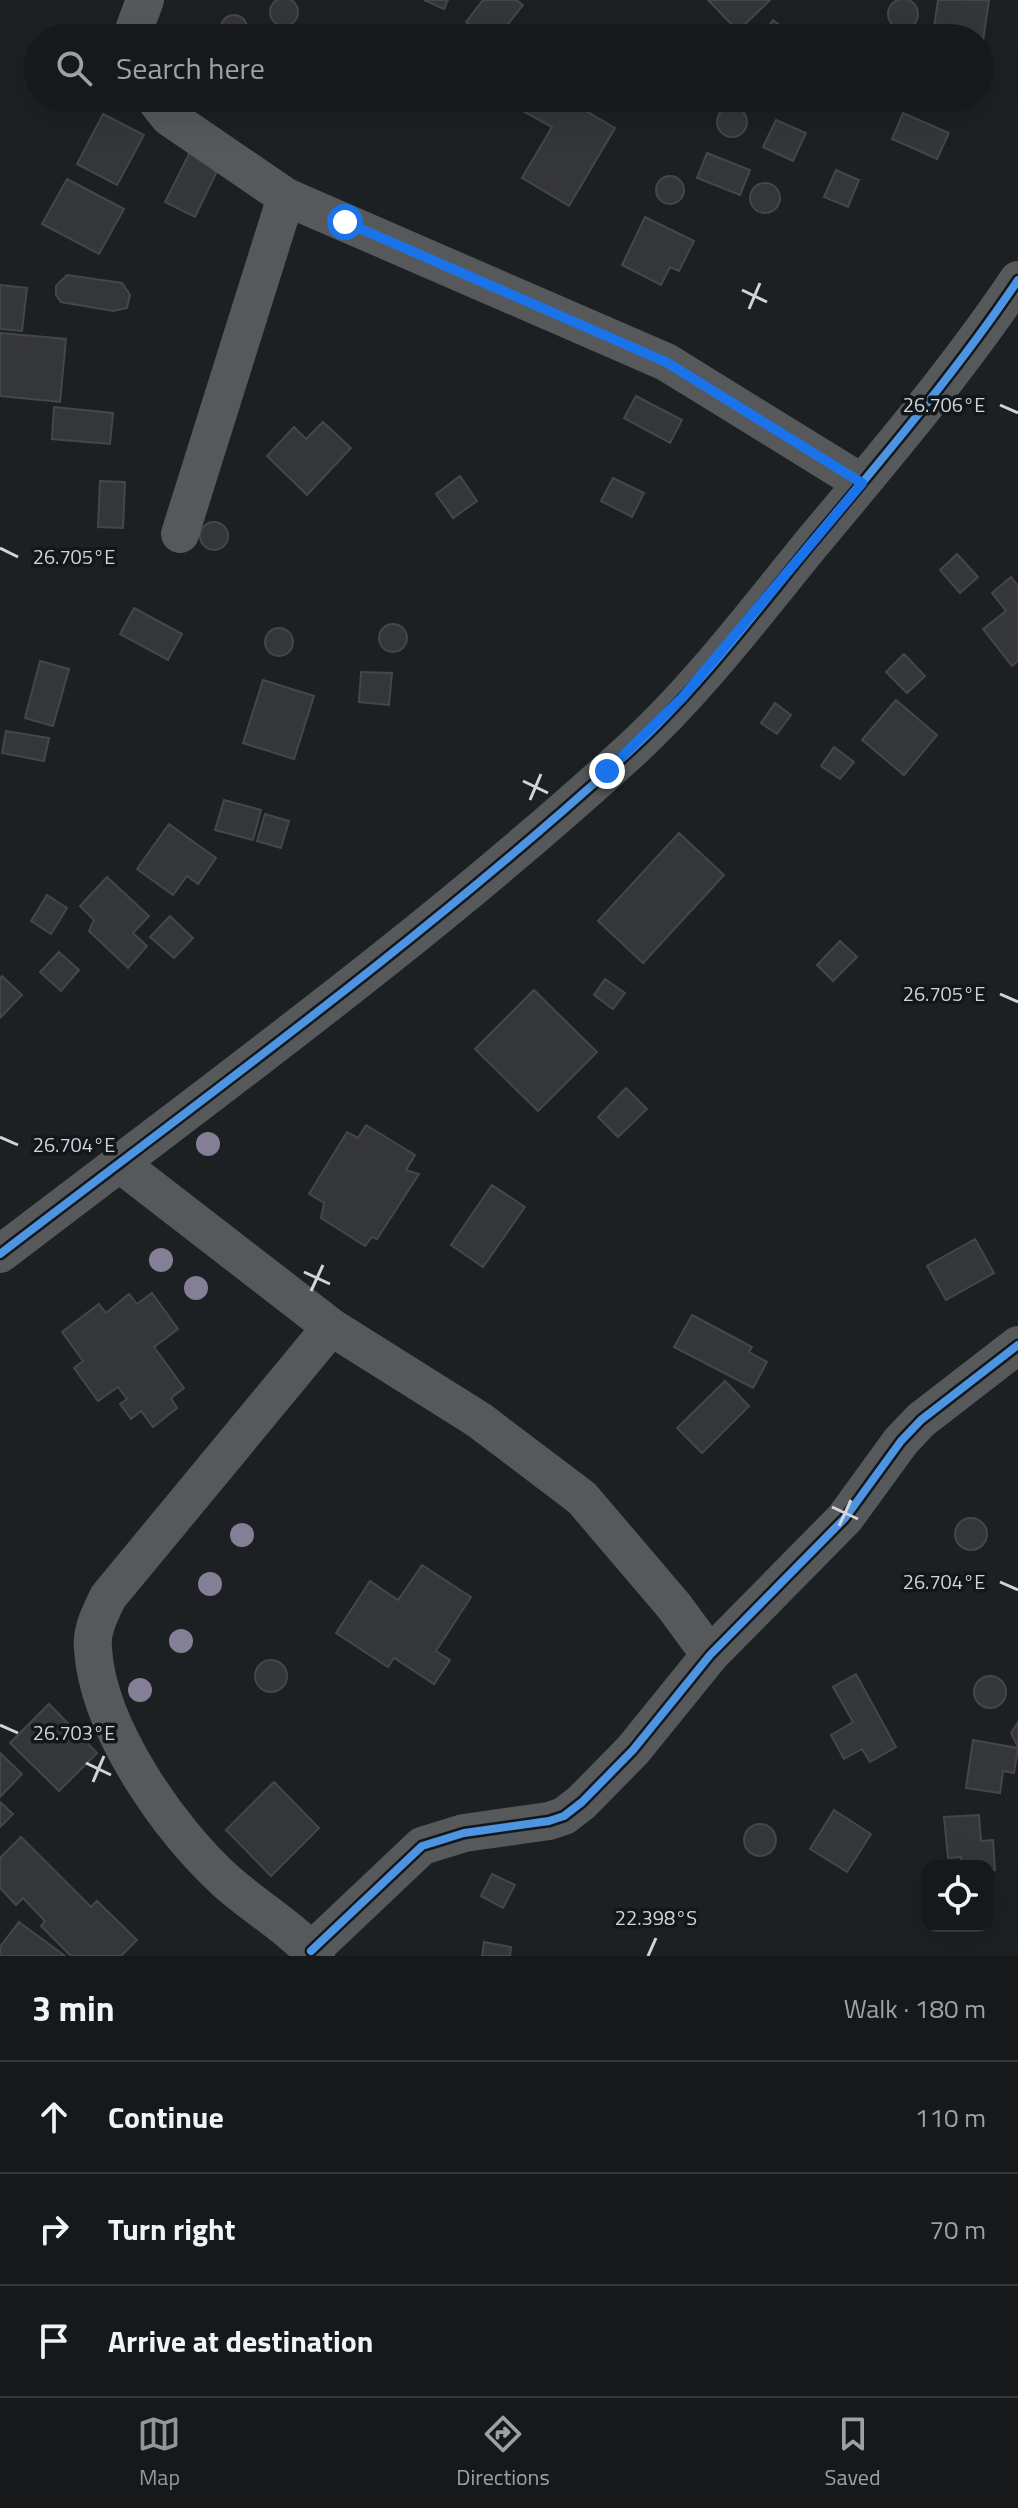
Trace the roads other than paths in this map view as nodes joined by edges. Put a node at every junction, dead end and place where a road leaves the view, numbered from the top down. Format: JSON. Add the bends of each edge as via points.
{"nodes":[{"id":1,"x":145,"y":0,"type":"edge"},
{"id":2,"x":136,"y":24,"type":"edge"},
{"id":3,"x":165,"y":112,"type":"edge"},
{"id":4,"x":286,"y":197,"type":"junction"},
{"id":5,"x":1018,"y":280,"type":"edge"},
{"id":6,"x":862,"y":483,"type":"junction"},
{"id":7,"x":180,"y":534,"type":"dead end"},
{"id":8,"x":119,"y":1163,"type":"junction"},
{"id":9,"x":0,"y":1254,"type":"edge"},
{"id":10,"x":331,"y":1327,"type":"junction"},
{"id":11,"x":1018,"y":1345,"type":"edge"},
{"id":12,"x":710,"y":1655,"type":"junction"},
{"id":13,"x":314,"y":1953,"type":"edge"}],
"edges":[{"from":1,"to":2,"type":"street"},
{"from":3,"to":4,"type":"street"},
{"from":4,"to":6,"type":"street","via":[[666,362]]},
{"from":4,"to":7,"type":"street"},
{"from":5,"to":6,"type":"street"},
{"from":6,"to":8,"type":"street","via":[[682,698],[630,751],[403,945]]},
{"from":8,"to":9,"type":"street"},
{"from":8,"to":10,"type":"street"},
{"from":10,"to":12,"type":"street","via":[[479,1420],[582,1498]]},
{"from":10,"to":13,"type":"street","via":[[108,1597],[92,1647],[110,1715],[165,1811],[225,1881]]},
{"from":11,"to":12,"type":"street","via":[[921,1420],[845,1518]]},
{"from":12,"to":13,"type":"street","via":[[633,1750],[564,1816],[464,1833],[422,1846]]}]}
